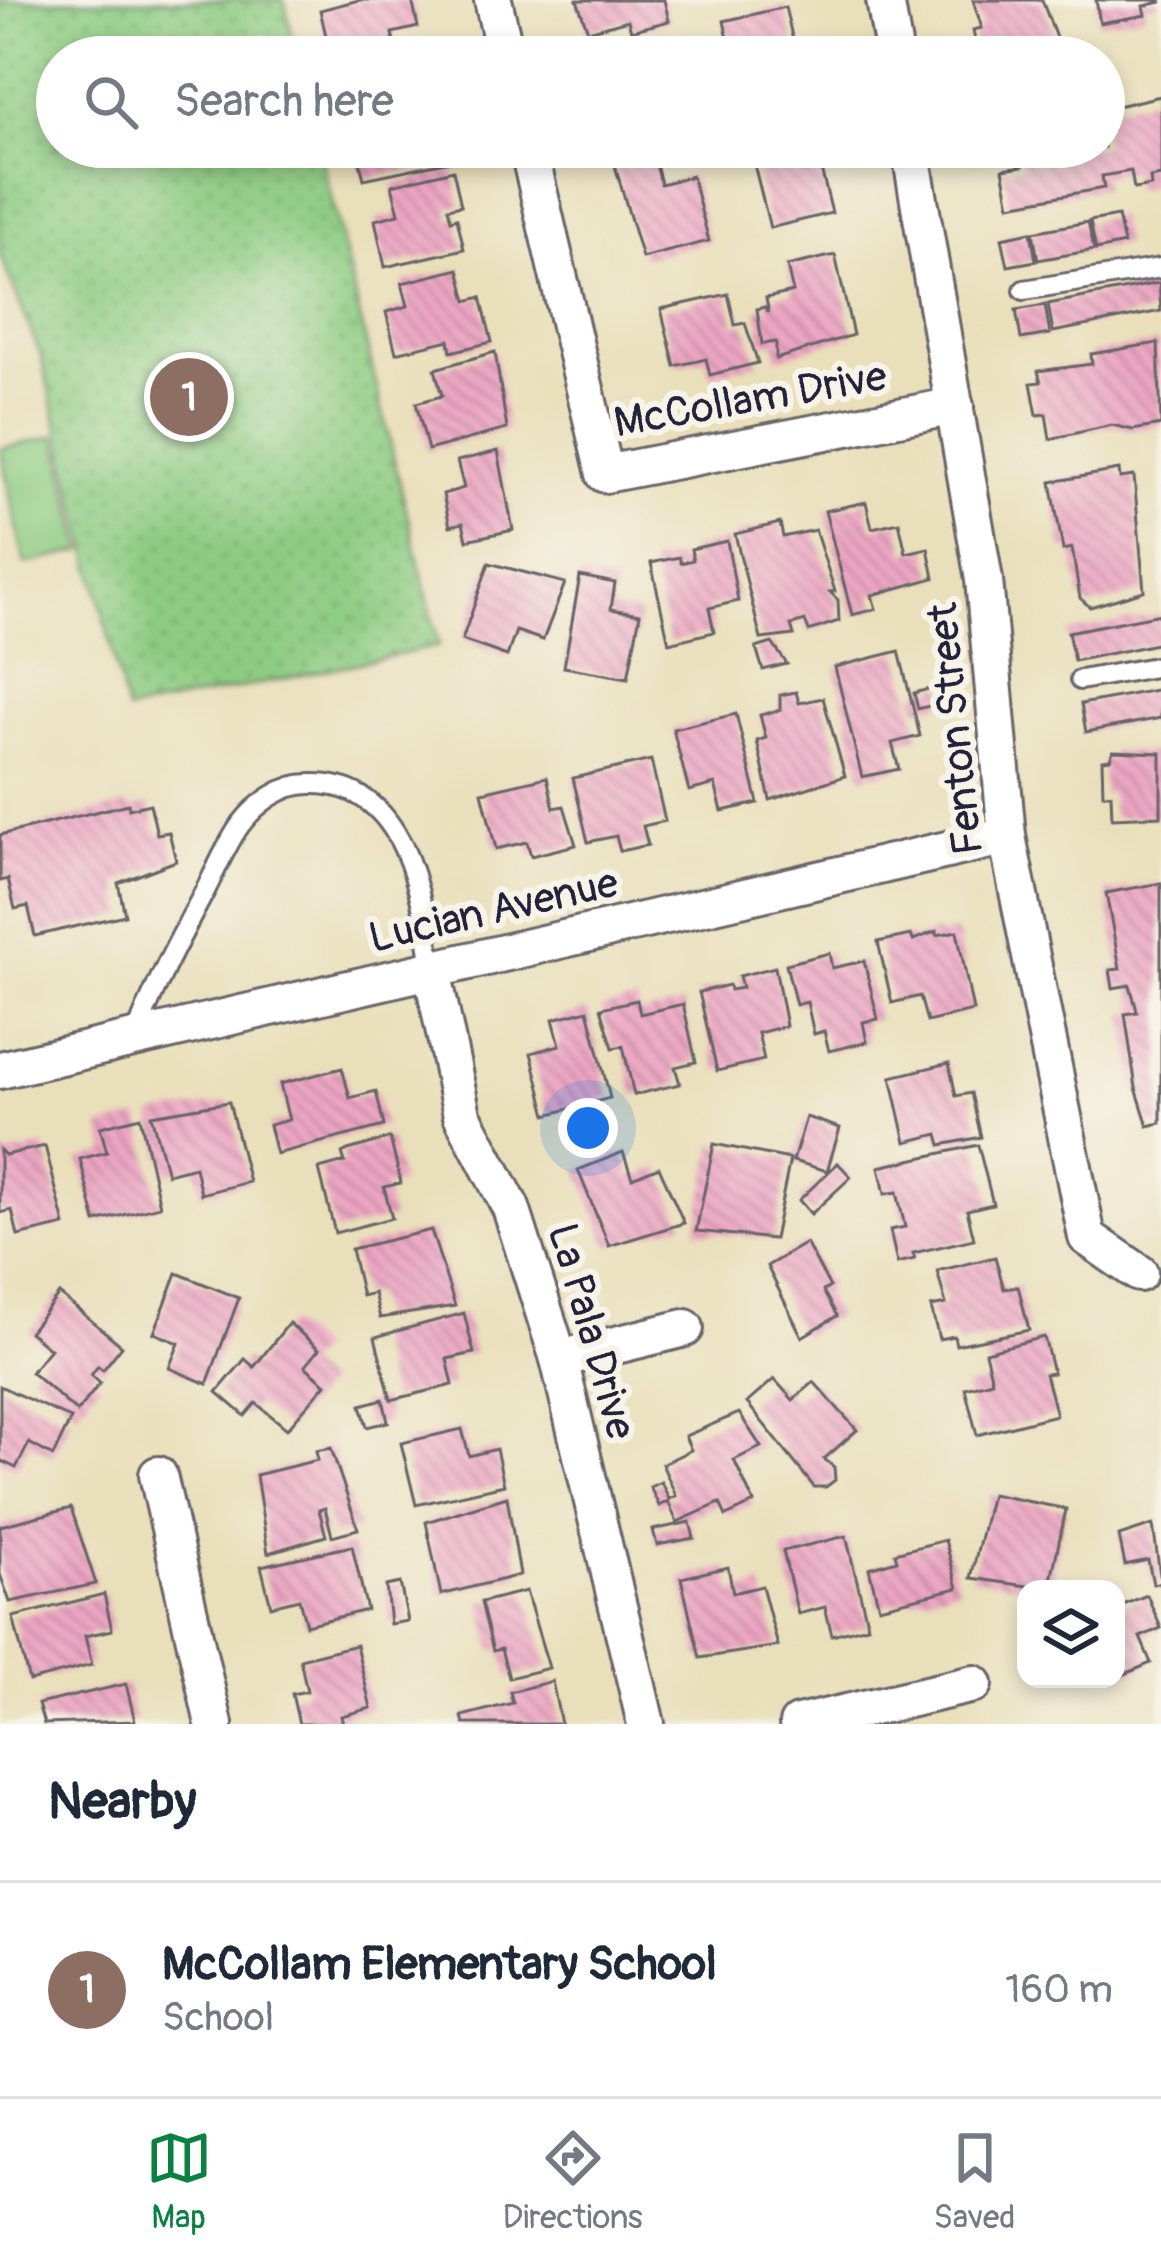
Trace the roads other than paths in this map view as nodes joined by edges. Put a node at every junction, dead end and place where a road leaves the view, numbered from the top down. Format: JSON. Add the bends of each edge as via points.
{"nodes":[{"id":1,"x":493,"y":0,"type":"edge"},
{"id":2,"x":885,"y":0,"type":"edge"},
{"id":3,"x":501,"y":36,"type":"edge"},
{"id":4,"x":891,"y":36,"type":"edge"},
{"id":5,"x":533,"y":168,"type":"edge"},
{"id":6,"x":914,"y":168,"type":"edge"},
{"id":7,"x":1161,"y":268,"type":"edge"},
{"id":8,"x":1024,"y":290,"type":"dead end"},
{"id":9,"x":955,"y":406,"type":"junction"},
{"id":10,"x":1161,"y":666,"type":"edge"},
{"id":11,"x":1080,"y":680,"type":"dead end"},
{"id":12,"x":1007,"y":836,"type":"junction"},
{"id":13,"x":432,"y":970,"type":"junction"},
{"id":14,"x":135,"y":1038,"type":"junction"},
{"id":15,"x":0,"y":1070,"type":"edge"},
{"id":16,"x":1139,"y":1273,"type":"dead end"},
{"id":17,"x":685,"y":1328,"type":"dead end"},
{"id":18,"x":559,"y":1359,"type":"junction"},
{"id":19,"x":158,"y":1474,"type":"dead end"},
{"id":20,"x":974,"y":1684,"type":"dead end"},
{"id":21,"x":214,"y":1724,"type":"edge"},
{"id":22,"x":646,"y":1724,"type":"edge"},
{"id":23,"x":798,"y":1724,"type":"edge"}],
"edges":[{"from":1,"to":3,"type":"street"},
{"from":2,"to":4,"type":"street"},
{"from":5,"to":9,"type":"street","name":"McCollam Drive","via":[[605,474]]},
{"from":6,"to":9,"type":"street","name":"Fenton Street"},
{"from":7,"to":8,"type":"lane"},
{"from":9,"to":12,"type":"street","name":"Fenton Street","via":[[984,580]]},
{"from":10,"to":11,"type":"lane"},
{"from":12,"to":13,"type":"street","name":"Lucian Avenue"},
{"from":12,"to":16,"type":"street","name":"Fenton Street","via":[[1087,1237]]},
{"from":13,"to":14,"type":"street","name":"Lucian Avenue"},
{"from":13,"to":14,"type":"lane","via":[[410,862],[389,820],[359,793],[295,784],[242,824],[152,990]]},
{"from":13,"to":18,"type":"street","name":"La Pala Drive","via":[[463,1115],[511,1208]]},
{"from":14,"to":15,"type":"street","name":"Lucian Avenue"},
{"from":17,"to":18,"type":"street"},
{"from":18,"to":22,"type":"street","name":"La Pala Drive"},
{"from":19,"to":21,"type":"street"},
{"from":20,"to":23,"type":"street"}]}
